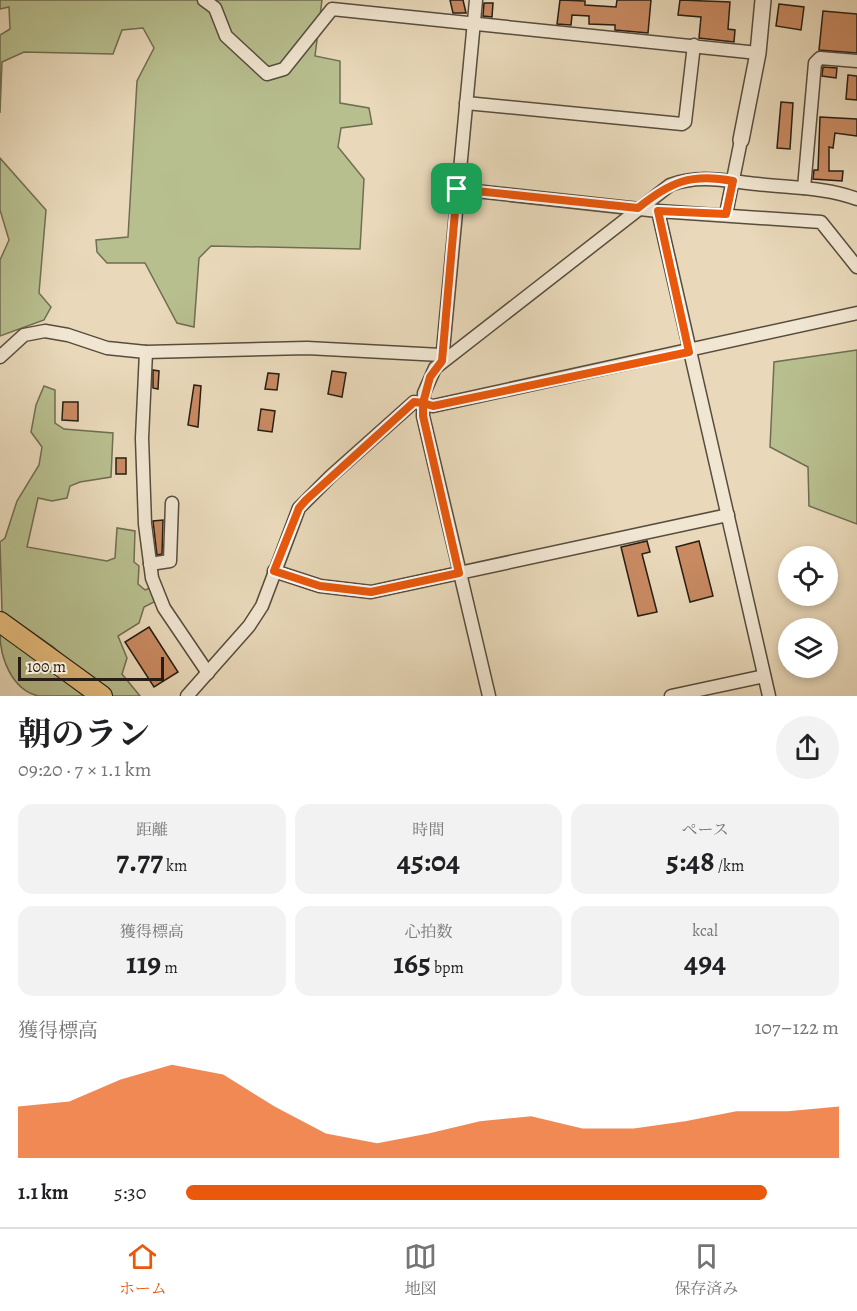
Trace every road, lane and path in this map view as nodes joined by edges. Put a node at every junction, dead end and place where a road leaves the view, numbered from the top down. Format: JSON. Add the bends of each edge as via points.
{"nodes":[{"id":1,"x":204,"y":0,"type":"edge"},
{"id":2,"x":476,"y":0,"type":"edge"},
{"id":3,"x":763,"y":0,"type":"edge"},
{"id":4,"x":474,"y":23,"type":"junction"},
{"id":5,"x":694,"y":45,"type":"junction"},
{"id":6,"x":758,"y":53,"type":"junction"},
{"id":7,"x":857,"y":61,"type":"edge"},
{"id":8,"x":466,"y":103,"type":"junction"},
{"id":9,"x":741,"y":140,"type":"joint"},
{"id":10,"x":733,"y":181,"type":"junction"},
{"id":11,"x":804,"y":188,"type":"junction"},
{"id":12,"x":457,"y":189,"type":"junction"},
{"id":13,"x":857,"y":199,"type":"edge"},
{"id":14,"x":638,"y":208,"type":"junction"},
{"id":15,"x":658,"y":211,"type":"junction"},
{"id":16,"x":726,"y":214,"type":"junction"},
{"id":17,"x":857,"y":267,"type":"edge"},
{"id":18,"x":857,"y":313,"type":"edge"},
{"id":19,"x":146,"y":352,"type":"junction"},
{"id":20,"x":689,"y":352,"type":"junction"},
{"id":21,"x":0,"y":357,"type":"edge"},
{"id":22,"x":441,"y":358,"type":"junction"},
{"id":23,"x":423,"y":403,"type":"junction"},
{"id":24,"x":172,"y":503,"type":"dead end"},
{"id":25,"x":728,"y":515,"type":"junction"},
{"id":26,"x":150,"y":564,"type":"junction"},
{"id":27,"x":274,"y":571,"type":"junction"},
{"id":28,"x":459,"y":573,"type":"junction"},
{"id":29,"x":0,"y":622,"type":"edge"},
{"id":30,"x":208,"y":673,"type":"junction"},
{"id":31,"x":764,"y":676,"type":"junction"},
{"id":32,"x":102,"y":696,"type":"edge"},
{"id":33,"x":187,"y":696,"type":"edge"},
{"id":34,"x":489,"y":696,"type":"edge"},
{"id":35,"x":671,"y":696,"type":"edge"},
{"id":36,"x":769,"y":696,"type":"edge"}],
"edges":[{"from":1,"to":4,"type":"street","via":[[214,8],[226,36],[267,74],[284,69],[332,9]]},
{"from":2,"to":4,"type":"street"},
{"from":3,"to":6,"type":"street"},
{"from":4,"to":5,"type":"street"},
{"from":4,"to":8,"type":"street"},
{"from":5,"to":6,"type":"street"},
{"from":5,"to":8,"type":"street","via":[[682,124]]},
{"from":6,"to":9,"type":"street"},
{"from":7,"to":11,"type":"street","via":[[820,58],[815,63]]},
{"from":8,"to":12,"type":"street"},
{"from":9,"to":10,"type":"street"},
{"from":10,"to":11,"type":"street"},
{"from":10,"to":14,"type":"street","via":[[699,178],[675,183]]},
{"from":10,"to":16,"type":"street"},
{"from":11,"to":13,"type":"street"},
{"from":12,"to":14,"type":"street"},
{"from":12,"to":22,"type":"street"},
{"from":14,"to":15,"type":"street"},
{"from":14,"to":22,"type":"street"},
{"from":15,"to":16,"type":"street"},
{"from":15,"to":20,"type":"street"},
{"from":16,"to":17,"type":"street","via":[[821,222]]},
{"from":18,"to":20,"type":"street"},
{"from":19,"to":21,"type":"street","via":[[107,348],[45,331],[24,335]]},
{"from":19,"to":22,"type":"street","via":[[307,348]]},
{"from":19,"to":26,"type":"street","via":[[142,438]]},
{"from":20,"to":23,"type":"street","via":[[433,406]]},
{"from":20,"to":25,"type":"street"},
{"from":22,"to":23,"type":"street","via":[[430,377]]},
{"from":23,"to":27,"type":"street","via":[[414,402],[306,500],[299,508]]},
{"from":23,"to":28,"type":"street"},
{"from":24,"to":26,"type":"street","via":[[170,561]]},
{"from":25,"to":28,"type":"street"},
{"from":25,"to":31,"type":"street"},
{"from":26,"to":30,"type":"street","via":[[164,608]]},
{"from":27,"to":28,"type":"street","via":[[320,586],[371,592]]},
{"from":27,"to":30,"type":"street","via":[[262,606]]},
{"from":28,"to":34,"type":"street"},
{"from":29,"to":32,"type":"highway"},
{"from":30,"to":33,"type":"street"},
{"from":31,"to":35,"type":"street"},
{"from":31,"to":36,"type":"street"}]}
